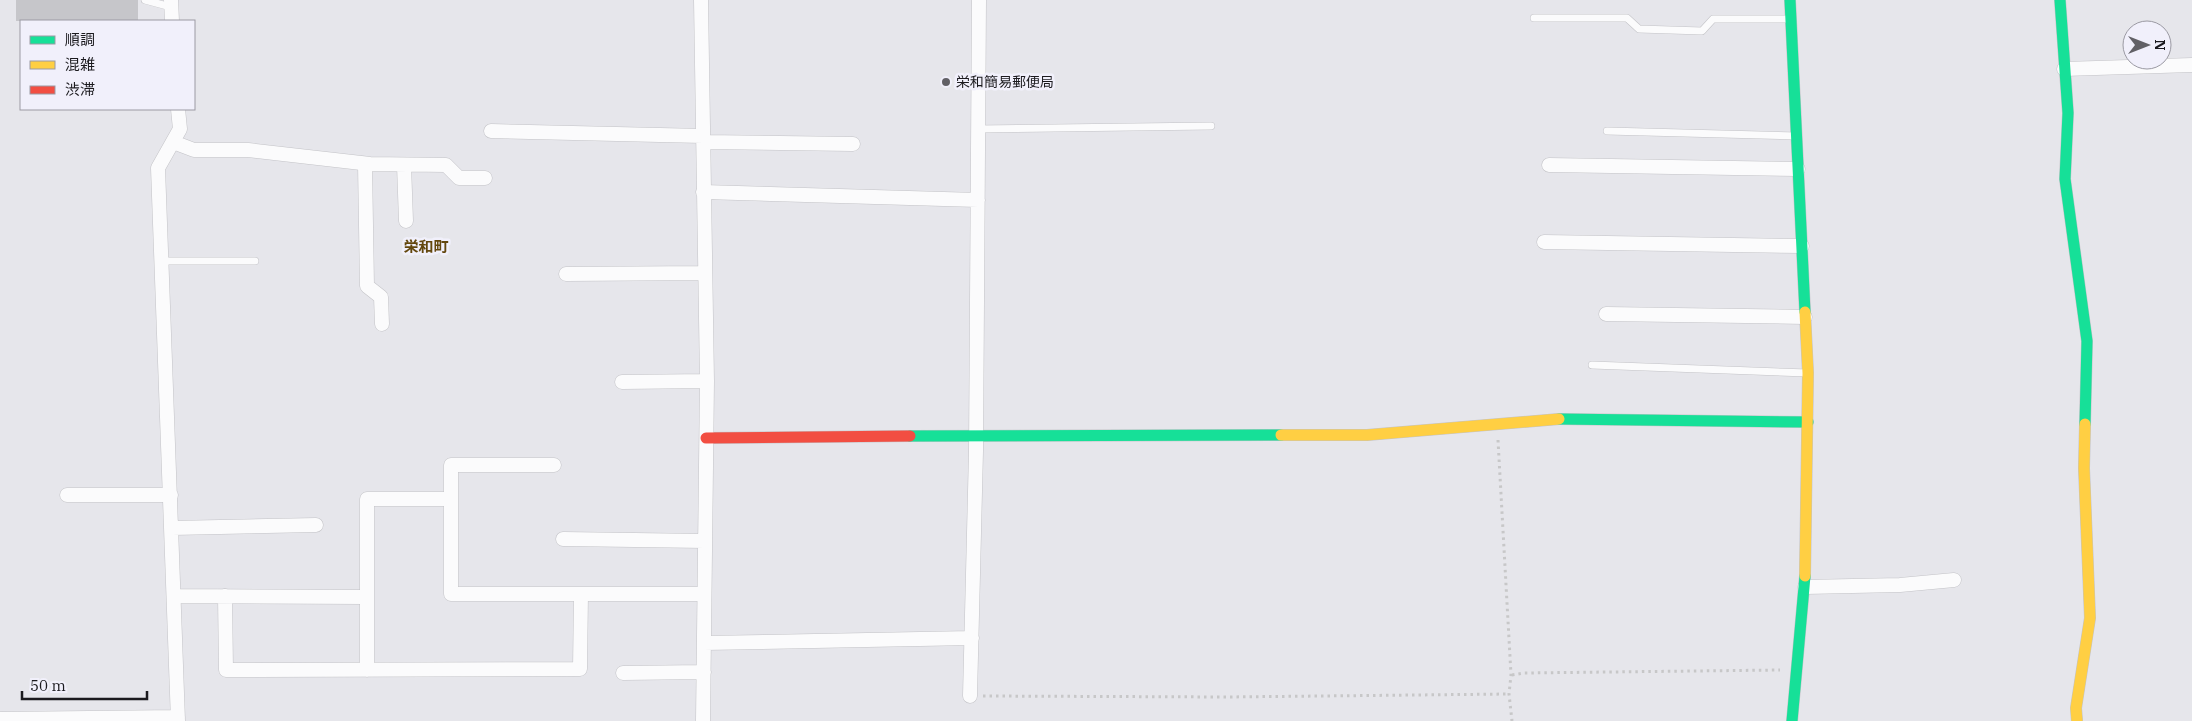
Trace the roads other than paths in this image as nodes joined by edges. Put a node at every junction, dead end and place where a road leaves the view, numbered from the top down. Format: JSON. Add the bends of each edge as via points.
{"nodes":[{"id":1,"x":145,"y":0,"type":"edge"},
{"id":2,"x":701,"y":0,"type":"edge"},
{"id":3,"x":979,"y":0,"type":"edge"},
{"id":4,"x":1790,"y":0,"type":"edge"},
{"id":5,"x":2060,"y":0,"type":"edge"},
{"id":6,"x":171,"y":4,"type":"edge"},
{"id":7,"x":1534,"y":18,"type":"dead end"},
{"id":8,"x":1791,"y":19,"type":"junction"},
{"id":9,"x":172,"y":20,"type":"edge"},
{"id":10,"x":2192,"y":65,"type":"edge"},
{"id":11,"x":2064,"y":69,"type":"junction"},
{"id":12,"x":178,"y":110,"type":"edge"},
{"id":13,"x":1211,"y":126,"type":"dead end"},
{"id":14,"x":978,"y":129,"type":"junction"},
{"id":15,"x":491,"y":131,"type":"dead end"},
{"id":16,"x":1607,"y":131,"type":"dead end"},
{"id":17,"x":1797,"y":136,"type":"junction"},
{"id":18,"x":703,"y":139,"type":"junction"},
{"id":19,"x":173,"y":142,"type":"junction"},
{"id":20,"x":853,"y":144,"type":"dead end"},
{"id":21,"x":365,"y":164,"type":"junction"},
{"id":22,"x":404,"y":165,"type":"junction"},
{"id":23,"x":1549,"y":165,"type":"dead end"},
{"id":24,"x":1798,"y":169,"type":"junction"},
{"id":25,"x":485,"y":178,"type":"dead end"},
{"id":26,"x":703,"y":192,"type":"junction"},
{"id":27,"x":978,"y":200,"type":"junction"},
{"id":28,"x":406,"y":221,"type":"dead end"},
{"id":29,"x":1544,"y":242,"type":"dead end"},
{"id":30,"x":1802,"y":246,"type":"junction"},
{"id":31,"x":162,"y":261,"type":"junction"},
{"id":32,"x":255,"y":261,"type":"dead end"},
{"id":33,"x":706,"y":273,"type":"junction"},
{"id":34,"x":566,"y":274,"type":"dead end"},
{"id":35,"x":1606,"y":314,"type":"dead end"},
{"id":36,"x":1805,"y":317,"type":"junction"},
{"id":37,"x":382,"y":324,"type":"dead end"},
{"id":38,"x":1592,"y":365,"type":"dead end"},
{"id":39,"x":1808,"y":373,"type":"junction"},
{"id":40,"x":707,"y":381,"type":"junction"},
{"id":41,"x":622,"y":382,"type":"dead end"},
{"id":42,"x":1808,"y":422,"type":"junction"},
{"id":43,"x":975,"y":435,"type":"junction"},
{"id":44,"x":706,"y":438,"type":"junction"},
{"id":45,"x":554,"y":465,"type":"dead end"},
{"id":46,"x":171,"y":494,"type":"junction"},
{"id":47,"x":67,"y":495,"type":"dead end"},
{"id":48,"x":451,"y":499,"type":"junction"},
{"id":49,"x":316,"y":525,"type":"dead end"},
{"id":50,"x":172,"y":528,"type":"junction"},
{"id":51,"x":564,"y":539,"type":"dead end"},
{"id":52,"x":705,"y":542,"type":"junction"},
{"id":53,"x":1954,"y":580,"type":"dead end"},
{"id":54,"x":1805,"y":587,"type":"junction"},
{"id":55,"x":581,"y":594,"type":"junction"},
{"id":56,"x":704,"y":594,"type":"junction"},
{"id":57,"x":174,"y":596,"type":"junction"},
{"id":58,"x":225,"y":596,"type":"junction"},
{"id":59,"x":367,"y":597,"type":"junction"},
{"id":60,"x":972,"y":638,"type":"junction"},
{"id":61,"x":704,"y":643,"type":"junction"},
{"id":62,"x":367,"y":670,"type":"junction"},
{"id":63,"x":704,"y":672,"type":"junction"},
{"id":64,"x":623,"y":673,"type":"dead end"},
{"id":65,"x":970,"y":696,"type":"road end"},
{"id":66,"x":0,"y":719,"type":"edge"},
{"id":67,"x":178,"y":719,"type":"edge"},
{"id":68,"x":703,"y":721,"type":"edge"},
{"id":69,"x":1792,"y":721,"type":"edge"},
{"id":70,"x":2077,"y":721,"type":"edge"}],
"edges":[{"from":1,"to":6,"type":"lane"},
{"from":2,"to":18,"type":"street"},
{"from":3,"to":14,"type":"street"},
{"from":4,"to":8,"type":"street"},
{"from":5,"to":11,"type":"street"},
{"from":6,"to":9,"type":"street"},
{"from":7,"to":8,"type":"lane","via":[[1627,18],[1639,29],[1702,31],[1713,18]]},
{"from":8,"to":17,"type":"street"},
{"from":10,"to":11,"type":"street"},
{"from":11,"to":70,"type":"street","via":[[2068,113],[2064,179],[2087,341],[2084,468],[2090,618],[2076,708]]},
{"from":12,"to":19,"type":"street","via":[[180,129]]},
{"from":13,"to":14,"type":"lane"},
{"from":14,"to":27,"type":"street"},
{"from":15,"to":18,"type":"street"},
{"from":16,"to":17,"type":"lane"},
{"from":17,"to":24,"type":"street"},
{"from":18,"to":20,"type":"street"},
{"from":18,"to":26,"type":"street"},
{"from":19,"to":21,"type":"street","via":[[194,150],[248,150]]},
{"from":19,"to":31,"type":"street","via":[[158,168]]},
{"from":21,"to":22,"type":"street"},
{"from":21,"to":37,"type":"street","via":[[367,286],[381,297]]},
{"from":22,"to":25,"type":"street","via":[[446,165],[459,178]]},
{"from":22,"to":28,"type":"street"},
{"from":23,"to":24,"type":"street"},
{"from":24,"to":30,"type":"street"},
{"from":26,"to":27,"type":"street"},
{"from":26,"to":33,"type":"street"},
{"from":27,"to":43,"type":"street"},
{"from":29,"to":30,"type":"street"},
{"from":30,"to":36,"type":"street"},
{"from":31,"to":32,"type":"lane"},
{"from":31,"to":46,"type":"street"},
{"from":33,"to":34,"type":"street"},
{"from":33,"to":40,"type":"street"},
{"from":35,"to":36,"type":"street"},
{"from":36,"to":39,"type":"street"},
{"from":38,"to":39,"type":"lane"},
{"from":39,"to":42,"type":"street"},
{"from":40,"to":41,"type":"street"},
{"from":40,"to":44,"type":"street"},
{"from":42,"to":43,"type":"street","via":[[1546,419],[1367,435]]},
{"from":42,"to":54,"type":"street"},
{"from":43,"to":44,"type":"street"},
{"from":43,"to":60,"type":"street"},
{"from":44,"to":52,"type":"street"},
{"from":45,"to":48,"type":"street","via":[[451,465]]},
{"from":46,"to":47,"type":"street"},
{"from":46,"to":50,"type":"street"},
{"from":48,"to":55,"type":"street","via":[[451,594]]},
{"from":48,"to":59,"type":"street","via":[[367,499]]},
{"from":49,"to":50,"type":"street"},
{"from":50,"to":57,"type":"street"},
{"from":51,"to":52,"type":"street"},
{"from":52,"to":56,"type":"street"},
{"from":53,"to":54,"type":"street"},
{"from":54,"to":69,"type":"street"},
{"from":55,"to":56,"type":"street"},
{"from":55,"to":62,"type":"street","via":[[580,669]]},
{"from":56,"to":61,"type":"street"},
{"from":57,"to":58,"type":"street"},
{"from":57,"to":67,"type":"street"},
{"from":58,"to":59,"type":"street"},
{"from":58,"to":62,"type":"street","via":[[226,670]]},
{"from":59,"to":62,"type":"street"},
{"from":60,"to":61,"type":"street"},
{"from":60,"to":65,"type":"street"},
{"from":61,"to":63,"type":"street"},
{"from":63,"to":64,"type":"street"},
{"from":63,"to":68,"type":"street"},
{"from":66,"to":67,"type":"street"}]}
